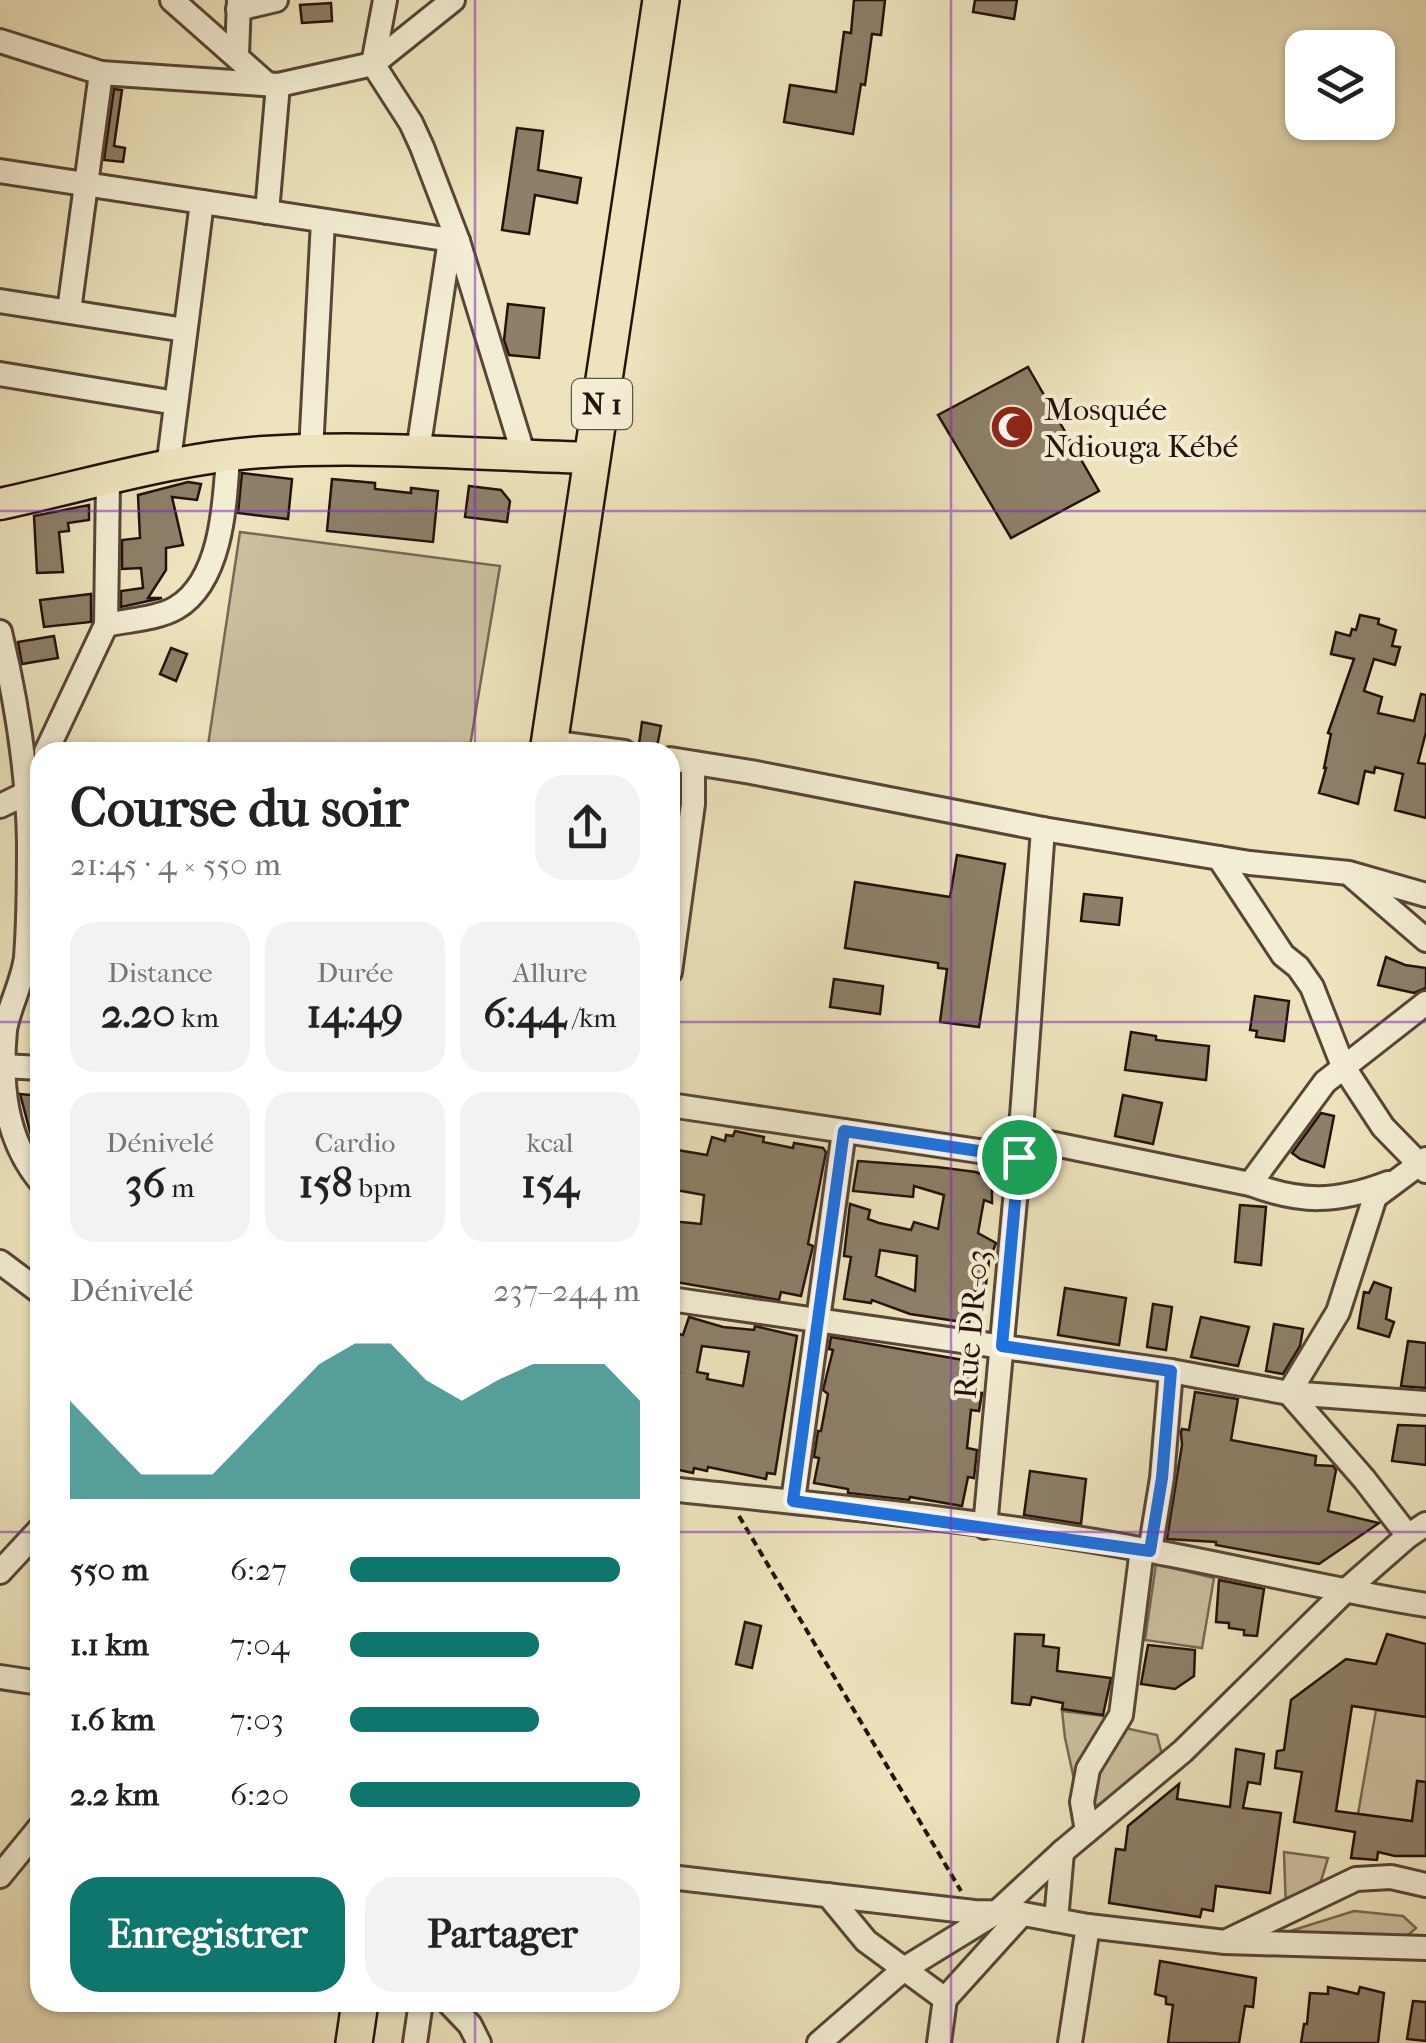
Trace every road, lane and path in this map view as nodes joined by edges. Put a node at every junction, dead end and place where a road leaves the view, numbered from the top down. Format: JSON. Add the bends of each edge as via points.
{"nodes":[{"id":1,"x":172,"y":0,"type":"edge"},
{"id":2,"x":276,"y":0,"type":"edge"},
{"id":3,"x":385,"y":0,"type":"edge"},
{"id":4,"x":453,"y":0,"type":"edge"},
{"id":5,"x":661,"y":0,"type":"edge"},
{"id":6,"x":238,"y":4,"type":"edge"},
{"id":7,"x":0,"y":40,"type":"edge"},
{"id":8,"x":237,"y":55,"type":"junction"},
{"id":9,"x":373,"y":64,"type":"junction"},
{"id":10,"x":101,"y":72,"type":"junction"},
{"id":11,"x":272,"y":84,"type":"junction"},
{"id":12,"x":0,"y":171,"type":"edge"},
{"id":13,"x":86,"y":184,"type":"junction"},
{"id":14,"x":202,"y":202,"type":"junction"},
{"id":15,"x":267,"y":212,"type":"junction"},
{"id":16,"x":323,"y":221,"type":"junction"},
{"id":17,"x":454,"y":241,"type":"junction"},
{"id":18,"x":0,"y":301,"type":"edge"},
{"id":19,"x":69,"y":311,"type":"junction"},
{"id":20,"x":184,"y":330,"type":"junction"},
{"id":21,"x":0,"y":374,"type":"edge"},
{"id":22,"x":176,"y":402,"type":"junction"},
{"id":23,"x":311,"y":451,"type":"junction"},
{"id":24,"x":418,"y":451,"type":"junction"},
{"id":25,"x":228,"y":456,"type":"junction"},
{"id":26,"x":524,"y":456,"type":"junction"},
{"id":27,"x":594,"y":458,"type":"junction"},
{"id":28,"x":168,"y":468,"type":"junction"},
{"id":29,"x":108,"y":480,"type":"junction"},
{"id":30,"x":0,"y":504,"type":"edge"},
{"id":31,"x":106,"y":625,"type":"junction"},
{"id":32,"x":0,"y":632,"type":"edge"},
{"id":33,"x":4,"y":664,"type":"edge"},
{"id":34,"x":51,"y":742,"type":"edge"},
{"id":35,"x":547,"y":742,"type":"edge"},
{"id":36,"x":681,"y":761,"type":"edge"},
{"id":37,"x":30,"y":785,"type":"edge"},
{"id":38,"x":26,"y":793,"type":"junction"},
{"id":39,"x":0,"y":806,"type":"edge"},
{"id":40,"x":1043,"y":829,"type":"junction"},
{"id":41,"x":1219,"y":858,"type":"junction"},
{"id":42,"x":1349,"y":874,"type":"junction"},
{"id":43,"x":1426,"y":894,"type":"edge"},
{"id":44,"x":680,"y":899,"type":"edge"},
{"id":45,"x":1426,"y":940,"type":"edge"},
{"id":46,"x":1426,"y":1002,"type":"edge"},
{"id":47,"x":3,"y":1066,"type":"junction"},
{"id":48,"x":1343,"y":1066,"type":"junction"},
{"id":49,"x":30,"y":1067,"type":"edge"},
{"id":50,"x":680,"y":1106,"type":"edge"},
{"id":51,"x":844,"y":1131,"type":"junction"},
{"id":52,"x":1020,"y":1147,"type":"junction"},
{"id":53,"x":1424,"y":1165,"type":"edge"},
{"id":54,"x":30,"y":1168,"type":"edge"},
{"id":55,"x":1396,"y":1180,"type":"junction"},
{"id":56,"x":1250,"y":1184,"type":"junction"},
{"id":57,"x":3,"y":1271,"type":"edge"},
{"id":58,"x":30,"y":1286,"type":"edge"},
{"id":59,"x":680,"y":1299,"type":"edge"},
{"id":60,"x":818,"y":1320,"type":"junction"},
{"id":61,"x":1002,"y":1346,"type":"junction"},
{"id":62,"x":1171,"y":1371,"type":"junction"},
{"id":63,"x":1289,"y":1393,"type":"junction"},
{"id":64,"x":1426,"y":1403,"type":"edge"},
{"id":65,"x":680,"y":1490,"type":"edge"},
{"id":66,"x":727,"y":1495,"type":"junction"},
{"id":67,"x":793,"y":1501,"type":"junction"},
{"id":68,"x":985,"y":1527,"type":"junction"},
{"id":69,"x":1417,"y":1530,"type":"edge"},
{"id":70,"x":30,"y":1540,"type":"edge"},
{"id":71,"x":1146,"y":1550,"type":"junction"},
{"id":72,"x":0,"y":1572,"type":"edge"},
{"id":73,"x":1344,"y":1592,"type":"junction"},
{"id":74,"x":1426,"y":1605,"type":"edge"},
{"id":75,"x":0,"y":1677,"type":"edge"},
{"id":76,"x":30,"y":1681,"type":"edge"},
{"id":77,"x":1087,"y":1831,"type":"junction"},
{"id":78,"x":30,"y":1840,"type":"edge"},
{"id":79,"x":1062,"y":1852,"type":"junction"},
{"id":80,"x":0,"y":1876,"type":"edge"},
{"id":81,"x":680,"y":1878,"type":"edge"},
{"id":82,"x":1426,"y":1885,"type":"edge"},
{"id":83,"x":828,"y":1895,"type":"junction"},
{"id":84,"x":985,"y":1912,"type":"junction"},
{"id":85,"x":1022,"y":1914,"type":"junction"},
{"id":86,"x":1056,"y":1920,"type":"junction"},
{"id":87,"x":1088,"y":1926,"type":"junction"},
{"id":88,"x":1225,"y":1942,"type":"junction"},
{"id":89,"x":1426,"y":1948,"type":"edge"},
{"id":90,"x":904,"y":1970,"type":"junction"},
{"id":91,"x":946,"y":2000,"type":"junction"},
{"id":92,"x":359,"y":2012,"type":"edge"},
{"id":93,"x":420,"y":2012,"type":"edge"},
{"id":94,"x":458,"y":2012,"type":"edge"},
{"id":95,"x":354,"y":2043,"type":"edge"},
{"id":96,"x":415,"y":2043,"type":"edge"},
{"id":97,"x":479,"y":2043,"type":"edge"},
{"id":98,"x":819,"y":2043,"type":"edge"},
{"id":99,"x":939,"y":2043,"type":"edge"},
{"id":100,"x":1070,"y":2043,"type":"edge"}],
"edges":[{"from":1,"to":8,"type":"street"},
{"from":2,"to":6,"type":"street"},
{"from":3,"to":9,"type":"street"},
{"from":4,"to":9,"type":"street"},
{"from":5,"to":27,"type":"highway","number":"N 1"},
{"from":6,"to":8,"type":"street"},
{"from":7,"to":10,"type":"street"},
{"from":8,"to":11,"type":"street"},
{"from":9,"to":11,"type":"street"},
{"from":9,"to":17,"type":"street","via":[[412,123]]},
{"from":10,"to":11,"type":"street"},
{"from":10,"to":13,"type":"street"},
{"from":11,"to":15,"type":"street"},
{"from":12,"to":13,"type":"street"},
{"from":13,"to":14,"type":"street"},
{"from":13,"to":19,"type":"street"},
{"from":14,"to":15,"type":"street"},
{"from":14,"to":20,"type":"street"},
{"from":15,"to":16,"type":"street"},
{"from":16,"to":17,"type":"street"},
{"from":16,"to":23,"type":"street"},
{"from":17,"to":24,"type":"street"},
{"from":17,"to":26,"type":"street"},
{"from":18,"to":19,"type":"street"},
{"from":19,"to":20,"type":"street"},
{"from":20,"to":22,"type":"street"},
{"from":21,"to":22,"type":"street"},
{"from":22,"to":28,"type":"street"},
{"from":23,"to":24,"type":"main road"},
{"from":23,"to":25,"type":"main road"},
{"from":24,"to":26,"type":"main road"},
{"from":25,"to":28,"type":"main road"},
{"from":25,"to":31,"type":"street","via":[[224,524],[204,579],[177,607]]},
{"from":26,"to":27,"type":"main road"},
{"from":27,"to":35,"type":"highway","number":"N 1"},
{"from":28,"to":29,"type":"main road"},
{"from":29,"to":30,"type":"main road"},
{"from":29,"to":31,"type":"street"},
{"from":31,"to":34,"type":"street"},
{"from":32,"to":33,"type":"street"},
{"from":33,"to":38,"type":"street"},
{"from":36,"to":40,"type":"street"},
{"from":36,"to":44,"type":"street","via":[[693,804]]},
{"from":37,"to":38,"type":"street"},
{"from":38,"to":39,"type":"street"},
{"from":38,"to":47,"type":"street","via":[[26,961],[5,1030]]},
{"from":40,"to":41,"type":"street"},
{"from":40,"to":52,"type":"street","name":"Rue DR-03"},
{"from":41,"to":42,"type":"street"},
{"from":41,"to":48,"type":"street","via":[[1282,955],[1312,987]]},
{"from":42,"to":43,"type":"street"},
{"from":42,"to":45,"type":"street"},
{"from":46,"to":48,"type":"street"},
{"from":47,"to":49,"type":"street"},
{"from":47,"to":54,"type":"street","via":[[8,1123]]},
{"from":48,"to":53,"type":"street","via":[[1383,1127]]},
{"from":48,"to":56,"type":"street","via":[[1298,1114]]},
{"from":50,"to":51,"type":"street"},
{"from":51,"to":52,"type":"street"},
{"from":51,"to":60,"type":"street"},
{"from":52,"to":56,"type":"street"},
{"from":52,"to":61,"type":"street","name":"Rue DR-03"},
{"from":53,"to":55,"type":"street"},
{"from":55,"to":56,"type":"street","via":[[1355,1196],[1320,1199],[1286,1197]]},
{"from":55,"to":63,"type":"street","via":[[1375,1198],[1338,1312]]},
{"from":57,"to":58,"type":"street"},
{"from":59,"to":60,"type":"street"},
{"from":60,"to":61,"type":"street"},
{"from":60,"to":67,"type":"street"},
{"from":61,"to":62,"type":"street"},
{"from":61,"to":68,"type":"street","name":"Rue DR-03"},
{"from":62,"to":63,"type":"street"},
{"from":62,"to":71,"type":"street","via":[[1162,1478]]},
{"from":63,"to":64,"type":"street"},
{"from":63,"to":69,"type":"street"},
{"from":65,"to":66,"type":"street"},
{"from":66,"to":67,"type":"street"},
{"from":66,"to":84,"type":"path"},
{"from":67,"to":68,"type":"street"},
{"from":68,"to":71,"type":"street"},
{"from":69,"to":73,"type":"street"},
{"from":70,"to":72,"type":"street"},
{"from":71,"to":73,"type":"street"},
{"from":71,"to":77,"type":"street","via":[[1122,1715],[1088,1770],[1082,1802]]},
{"from":73,"to":74,"type":"street"},
{"from":73,"to":77,"type":"street","via":[[1183,1751]]},
{"from":75,"to":76,"type":"street"},
{"from":77,"to":79,"type":"street"},
{"from":78,"to":80,"type":"street"},
{"from":79,"to":84,"type":"street"},
{"from":79,"to":86,"type":"street"},
{"from":81,"to":83,"type":"street"},
{"from":82,"to":88,"type":"street","via":[[1392,1877],[1356,1879]]},
{"from":83,"to":84,"type":"street"},
{"from":83,"to":90,"type":"street","via":[[866,1941]]},
{"from":84,"to":85,"type":"street"},
{"from":84,"to":90,"type":"street"},
{"from":85,"to":86,"type":"street"},
{"from":85,"to":91,"type":"street"},
{"from":86,"to":87,"type":"street"},
{"from":87,"to":88,"type":"street"},
{"from":87,"to":100,"type":"street"},
{"from":88,"to":89,"type":"street"},
{"from":90,"to":91,"type":"street"},
{"from":90,"to":98,"type":"street"},
{"from":91,"to":99,"type":"street"},
{"from":92,"to":95,"type":"highway"},
{"from":93,"to":96,"type":"street"},
{"from":94,"to":97,"type":"street"}]}
